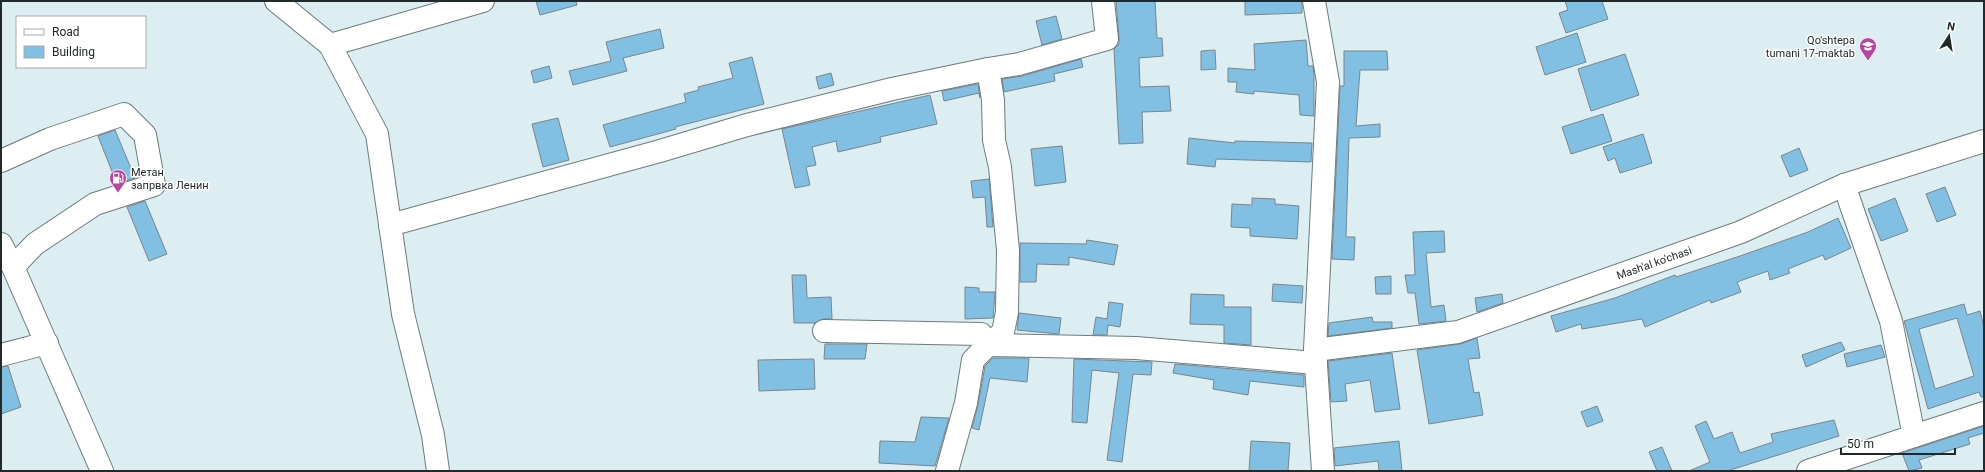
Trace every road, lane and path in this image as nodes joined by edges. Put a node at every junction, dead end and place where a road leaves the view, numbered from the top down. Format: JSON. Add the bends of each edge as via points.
{"nodes":[{"id":1,"x":276,"y":1,"type":"edge"},
{"id":2,"x":483,"y":1,"type":"edge"},
{"id":3,"x":1103,"y":1,"type":"edge"},
{"id":4,"x":1314,"y":1,"type":"edge"},
{"id":5,"x":330,"y":45,"type":"junction"},
{"id":6,"x":988,"y":69,"type":"junction"},
{"id":7,"x":1984,"y":141,"type":"edge"},
{"id":8,"x":1,"y":162,"type":"edge"},
{"id":9,"x":1844,"y":185,"type":"junction"},
{"id":10,"x":390,"y":225,"type":"junction"},
{"id":11,"x":1,"y":244,"type":"edge"},
{"id":12,"x":13,"y":267,"type":"junction"},
{"id":13,"x":824,"y":331,"type":"dead end"},
{"id":14,"x":47,"y":343,"type":"junction"},
{"id":15,"x":988,"y":345,"type":"junction"},
{"id":16,"x":1,"y":355,"type":"edge"},
{"id":17,"x":1316,"y":357,"type":"junction"},
{"id":18,"x":1984,"y":413,"type":"edge"},
{"id":19,"x":1914,"y":436,"type":"junction"},
{"id":20,"x":102,"y":471,"type":"edge"},
{"id":21,"x":438,"y":471,"type":"edge"},
{"id":22,"x":947,"y":471,"type":"edge"},
{"id":23,"x":1323,"y":471,"type":"edge"},
{"id":24,"x":1808,"y":471,"type":"edge"}],
"edges":[{"from":1,"to":5,"type":"street"},
{"from":2,"to":5,"type":"street"},
{"from":3,"to":6,"type":"street","via":[[1107,39],[1019,64]]},
{"from":4,"to":17,"type":"street","via":[[1328,82]]},
{"from":5,"to":10,"type":"street","via":[[377,134]]},
{"from":6,"to":10,"type":"street","via":[[892,89],[747,125]]},
{"from":6,"to":15,"type":"street","via":[[1008,250],[1008,312],[1003,332]]},
{"from":7,"to":9,"type":"street","name":"Mash'al ko'chasi"},
{"from":8,"to":12,"type":"street","via":[[50,139],[124,114],[145,135],[154,185],[95,204],[35,244]]},
{"from":9,"to":17,"type":"street","name":"Mash'al ko'chasi","via":[[1741,232],[1458,332]]},
{"from":9,"to":19,"type":"street","via":[[1891,321]]},
{"from":10,"to":21,"type":"street","via":[[403,314],[433,435]]},
{"from":11,"to":12,"type":"street"},
{"from":12,"to":14,"type":"street"},
{"from":13,"to":15,"type":"street","via":[[981,334]]},
{"from":14,"to":16,"type":"street"},
{"from":14,"to":20,"type":"street"},
{"from":15,"to":17,"type":"street","name":"Mash'al ko'chasi","via":[[1136,348]]},
{"from":15,"to":22,"type":"street","via":[[973,360],[966,402]]},
{"from":17,"to":23,"type":"street"},
{"from":18,"to":19,"type":"street"},
{"from":19,"to":24,"type":"street"}]}
